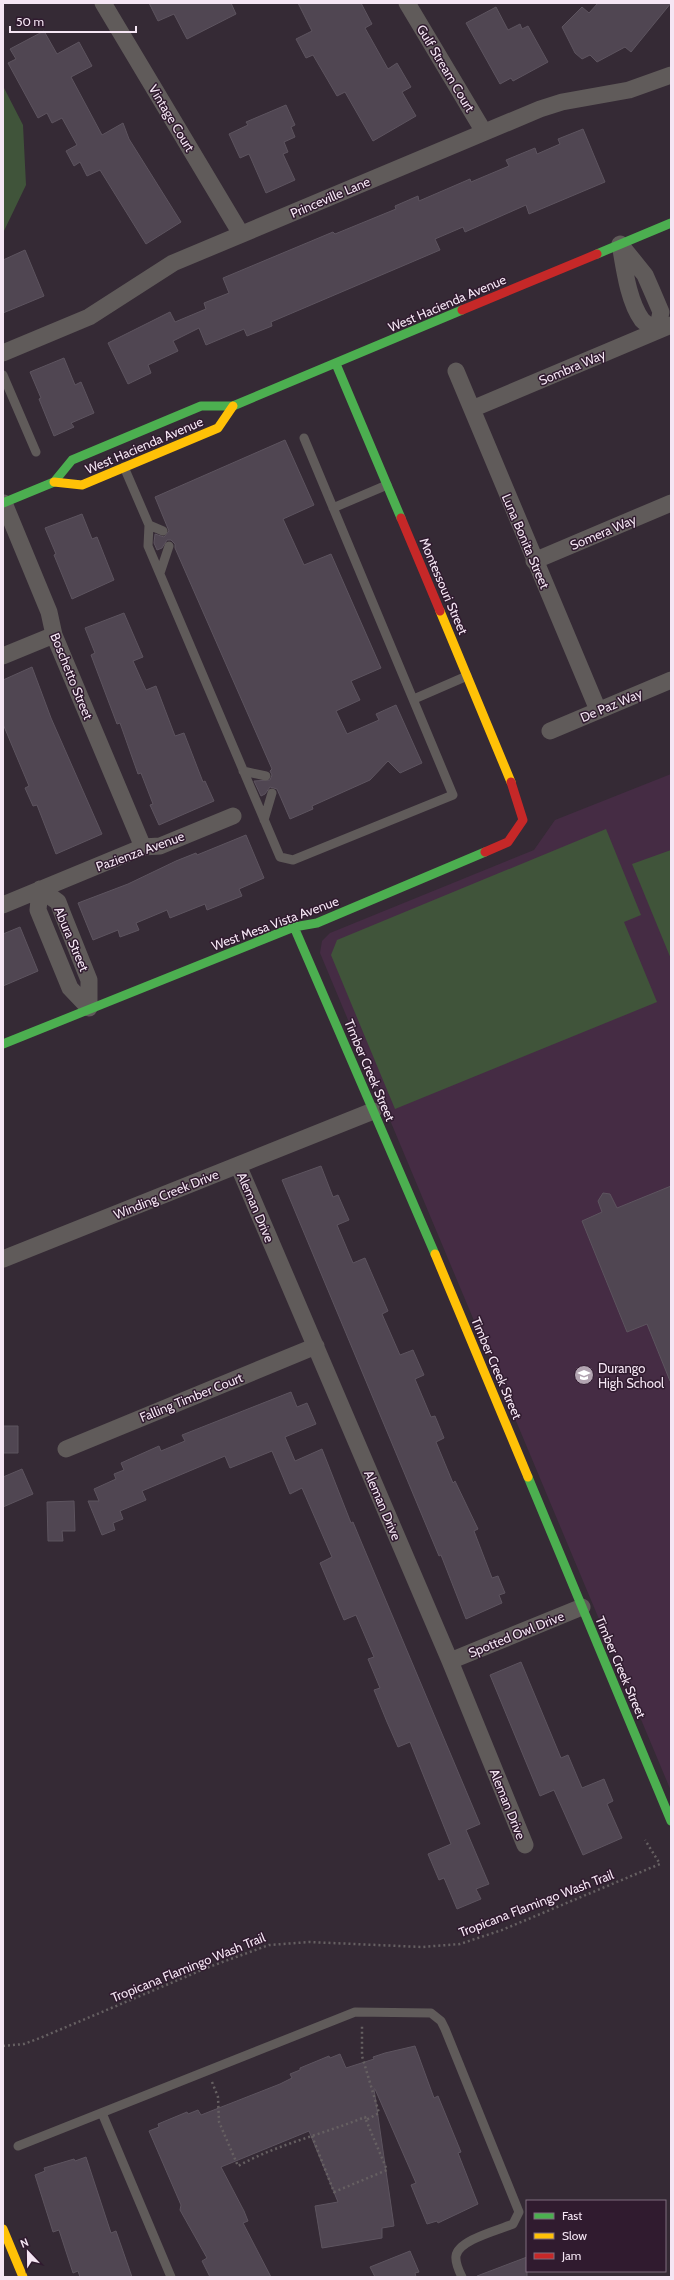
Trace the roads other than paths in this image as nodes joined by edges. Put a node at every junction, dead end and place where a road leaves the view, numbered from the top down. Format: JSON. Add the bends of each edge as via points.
{"nodes":[{"id":1,"x":103,"y":3,"type":"edge"},
{"id":2,"x":407,"y":3,"type":"edge"},
{"id":3,"x":671,"y":75,"type":"edge"},
{"id":4,"x":484,"y":132,"type":"junction"},
{"id":5,"x":671,"y":223,"type":"edge"},
{"id":6,"x":241,"y":234,"type":"junction"},
{"id":7,"x":620,"y":244,"type":"junction"},
{"id":8,"x":664,"y":328,"type":"edge"},
{"id":9,"x":3,"y":352,"type":"edge"},
{"id":10,"x":336,"y":364,"type":"junction"},
{"id":11,"x":456,"y":372,"type":"dead end"},
{"id":12,"x":3,"y":375,"type":"edge"},
{"id":13,"x":201,"y":406,"type":"junction"},
{"id":14,"x":234,"y":406,"type":"junction"},
{"id":15,"x":472,"y":410,"type":"junction"},
{"id":16,"x":178,"y":425,"type":"dead end"},
{"id":17,"x":304,"y":438,"type":"dead end"},
{"id":18,"x":36,"y":452,"type":"dead end"},
{"id":19,"x":132,"y":452,"type":"dead end"},
{"id":20,"x":127,"y":466,"type":"junction"},
{"id":21,"x":54,"y":482,"type":"junction"},
{"id":22,"x":387,"y":485,"type":"junction"},
{"id":23,"x":3,"y":503,"type":"edge"},
{"id":24,"x":671,"y":503,"type":"edge"},
{"id":25,"x":333,"y":508,"type":"junction"},
{"id":26,"x":150,"y":525,"type":"junction"},
{"id":27,"x":163,"y":531,"type":"dead end"},
{"id":28,"x":169,"y":546,"type":"dead end"},
{"id":29,"x":534,"y":561,"type":"junction"},
{"id":30,"x":160,"y":573,"type":"junction"},
{"id":31,"x":54,"y":635,"type":"junction"},
{"id":32,"x":3,"y":656,"type":"edge"},
{"id":33,"x":467,"y":676,"type":"junction"},
{"id":34,"x":671,"y":680,"type":"edge"},
{"id":35,"x":414,"y":699,"type":"junction"},
{"id":36,"x":598,"y":710,"type":"junction"},
{"id":37,"x":550,"y":731,"type":"dead end"},
{"id":38,"x":243,"y":771,"type":"junction"},
{"id":39,"x":266,"y":776,"type":"dead end"},
{"id":40,"x":272,"y":793,"type":"dead end"},
{"id":41,"x":232,"y":816,"type":"dead end"},
{"id":42,"x":264,"y":820,"type":"junction"},
{"id":43,"x":523,"y":820,"type":"joint"},
{"id":44,"x":143,"y":847,"type":"junction"},
{"id":45,"x":40,"y":890,"type":"junction"},
{"id":46,"x":3,"y":905,"type":"edge"},
{"id":47,"x":294,"y":927,"type":"junction"},
{"id":48,"x":89,"y":1008,"type":"junction"},
{"id":49,"x":3,"y":1044,"type":"edge"},
{"id":50,"x":373,"y":1110,"type":"junction"},
{"id":51,"x":238,"y":1165,"type":"junction"},
{"id":52,"x":3,"y":1259,"type":"edge"},
{"id":53,"x":316,"y":1346,"type":"junction"},
{"id":54,"x":66,"y":1449,"type":"dead end"},
{"id":55,"x":582,"y":1607,"type":"junction"},
{"id":56,"x":450,"y":1661,"type":"junction"},
{"id":57,"x":671,"y":1821,"type":"edge"},
{"id":58,"x":525,"y":1845,"type":"dead end"},
{"id":59,"x":102,"y":2113,"type":"junction"},
{"id":60,"x":18,"y":2146,"type":"dead end"},
{"id":61,"x":3,"y":2229,"type":"edge"},
{"id":62,"x":23,"y":2277,"type":"edge"},
{"id":63,"x":171,"y":2277,"type":"edge"},
{"id":64,"x":462,"y":2277,"type":"edge"}],
"edges":[{"from":1,"to":6,"type":"street","name":"Vintage Court"},
{"from":2,"to":4,"type":"street","name":"Gulf Stream Court"},
{"from":3,"to":4,"type":"street","name":"Princeville Lane","via":[[629,90],[562,102]]},
{"from":4,"to":6,"type":"street","name":"Princeville Lane"},
{"from":5,"to":7,"type":"street","name":"West Hacienda Avenue"},
{"from":6,"to":9,"type":"street","name":"Princeville Lane","via":[[173,263],[89,317]]},
{"from":7,"to":8,"type":"street","via":[[626,282],[643,295],[642,320]]},
{"from":7,"to":10,"type":"street","name":"West Hacienda Avenue"},
{"from":8,"to":15,"type":"street","name":"Sombra Way"},
{"from":10,"to":14,"type":"street","name":"West Hacienda Avenue"},
{"from":10,"to":22,"type":"street","name":"Montessouri Street"},
{"from":11,"to":15,"type":"street","name":"Luna Bonita Street"},
{"from":12,"to":18,"type":"lane"},
{"from":13,"to":14,"type":"street","name":"West Hacienda Avenue"},
{"from":13,"to":16,"type":"street"},
{"from":13,"to":21,"type":"street","name":"West Hacienda Avenue","via":[[72,460]]},
{"from":14,"to":20,"type":"street","name":"West Hacienda Avenue","via":[[218,428]]},
{"from":15,"to":29,"type":"street","name":"Luna Bonita Street"},
{"from":17,"to":25,"type":"lane"},
{"from":19,"to":20,"type":"street"},
{"from":20,"to":21,"type":"street","name":"West Hacienda Avenue","via":[[82,484]]},
{"from":20,"to":26,"type":"lane"},
{"from":21,"to":23,"type":"street","name":"West Hacienda Avenue"},
{"from":22,"to":25,"type":"lane"},
{"from":22,"to":33,"type":"street","name":"Montessouri Street"},
{"from":23,"to":31,"type":"street","name":"Boschetto Street","via":[[49,612]]},
{"from":24,"to":29,"type":"street","name":"Somera Way"},
{"from":25,"to":35,"type":"lane"},
{"from":26,"to":27,"type":"lane"},
{"from":26,"to":30,"type":"lane","via":[[148,546]]},
{"from":28,"to":30,"type":"lane"},
{"from":29,"to":36,"type":"street","name":"Luna Bonita Street"},
{"from":30,"to":38,"type":"lane"},
{"from":31,"to":32,"type":"street"},
{"from":31,"to":44,"type":"street","name":"Boschetto Street"},
{"from":33,"to":35,"type":"lane"},
{"from":33,"to":43,"type":"street","name":"Montessouri Street","via":[[516,793]]},
{"from":34,"to":36,"type":"street","name":"De Paz Way"},
{"from":35,"to":42,"type":"lane","via":[[453,795],[293,860],[280,857]]},
{"from":36,"to":37,"type":"street","name":"De Paz Way"},
{"from":38,"to":39,"type":"lane"},
{"from":38,"to":42,"type":"lane"},
{"from":40,"to":42,"type":"lane"},
{"from":41,"to":44,"type":"street","name":"Pazienza Avenue","via":[[160,846]]},
{"from":43,"to":47,"type":"street","name":"West Mesa Vista Avenue","via":[[508,842],[318,923]]},
{"from":44,"to":45,"type":"street","name":"Pazienza Avenue"},
{"from":45,"to":46,"type":"street","name":"Pazienza Avenue"},
{"from":45,"to":48,"type":"street","name":"Abura Street","via":[[38,910],[70,988]]},
{"from":47,"to":48,"type":"street","name":"West Mesa Vista Avenue"},
{"from":47,"to":50,"type":"street","name":"Timber Creek Street"},
{"from":48,"to":49,"type":"street","name":"West Mesa Vista Avenue"},
{"from":50,"to":51,"type":"street","name":"Winding Creek Drive"},
{"from":50,"to":55,"type":"street","name":"Timber Creek Street"},
{"from":51,"to":52,"type":"street","name":"Winding Creek Drive"},
{"from":51,"to":53,"type":"street","name":"Aleman Drive"},
{"from":53,"to":54,"type":"street","name":"Falling Timber Court"},
{"from":53,"to":56,"type":"street","name":"Aleman Drive"},
{"from":55,"to":56,"type":"street","name":"Spotted Owl Drive"},
{"from":55,"to":57,"type":"street","name":"Timber Creek Street"},
{"from":56,"to":58,"type":"street","name":"Aleman Drive"},
{"from":59,"to":60,"type":"lane"},
{"from":59,"to":63,"type":"lane"},
{"from":59,"to":64,"type":"lane","via":[[355,2012],[427,2012],[435,2015],[441,2021],[518,2209],[518,2216],[513,2224],[466,2243],[458,2250],[456,2262]]},
{"from":61,"to":62,"type":"street"}]}
